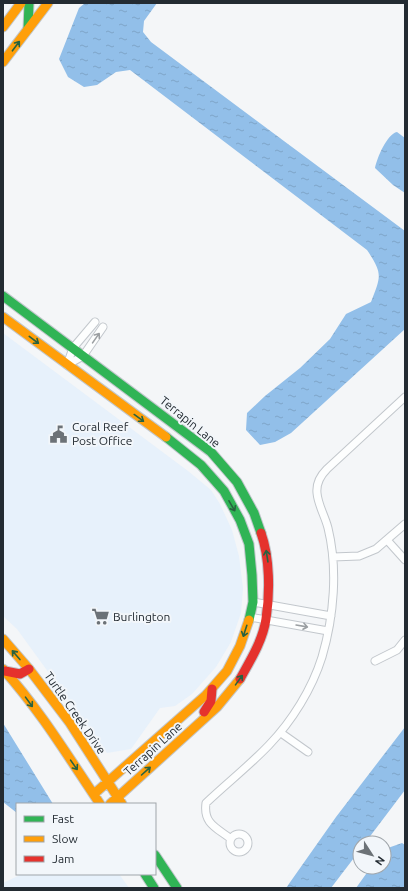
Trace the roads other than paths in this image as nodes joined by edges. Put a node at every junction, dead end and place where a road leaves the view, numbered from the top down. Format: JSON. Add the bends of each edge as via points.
{"nodes":[{"id":1,"x":21,"y":3,"type":"edge"},
{"id":2,"x":29,"y":3,"type":"edge"},
{"id":3,"x":48,"y":3,"type":"edge"},
{"id":4,"x":3,"y":27,"type":"edge"},
{"id":5,"x":28,"y":29,"type":"junction"},
{"id":6,"x":3,"y":62,"type":"edge"},
{"id":7,"x":3,"y":296,"type":"edge"},
{"id":8,"x":3,"y":317,"type":"edge"},
{"id":9,"x":95,"y":322,"type":"dead end"},
{"id":10,"x":103,"y":328,"type":"dead end"},
{"id":11,"x":73,"y":348,"type":"junction"},
{"id":12,"x":83,"y":356,"type":"junction"},
{"id":13,"x":67,"y":365,"type":"junction"},
{"id":14,"x":405,"y":397,"type":"edge"},
{"id":15,"x":405,"y":524,"type":"edge"},
{"id":16,"x":387,"y":540,"type":"junction"},
{"id":17,"x":333,"y":557,"type":"junction"},
{"id":18,"x":405,"y":560,"type":"edge"},
{"id":19,"x":253,"y":602,"type":"junction"},
{"id":20,"x":268,"y":605,"type":"junction"},
{"id":21,"x":331,"y":616,"type":"junction"},
{"id":22,"x":250,"y":617,"type":"junction"},
{"id":23,"x":266,"y":620,"type":"junction"},
{"id":24,"x":328,"y":631,"type":"junction"},
{"id":25,"x":3,"y":639,"type":"edge"},
{"id":26,"x":405,"y":640,"type":"edge"},
{"id":27,"x":375,"y":661,"type":"dead end"},
{"id":28,"x":4,"y":670,"type":"edge"},
{"id":29,"x":29,"y":670,"type":"junction"},
{"id":30,"x":212,"y":689,"type":"junction"},
{"id":31,"x":189,"y":732,"type":"junction"},
{"id":32,"x":281,"y":733,"type":"junction"},
{"id":33,"x":308,"y":752,"type":"dead end"},
{"id":34,"x":107,"y":781,"type":"junction"},
{"id":35,"x":94,"y":794,"type":"junction"},
{"id":36,"x":120,"y":800,"type":"edge"},
{"id":37,"x":99,"y":803,"type":"edge"},
{"id":38,"x":232,"y":839,"type":"dead end"},
{"id":39,"x":156,"y":856,"type":"edge"},
{"id":40,"x":145,"y":875,"type":"edge"},
{"id":41,"x":154,"y":888,"type":"edge"},
{"id":42,"x":177,"y":888,"type":"edge"}],
"edges":[{"from":1,"to":4,"type":"street"},
{"from":2,"to":5,"type":"street"},
{"from":3,"to":5,"type":"street"},
{"from":6,"to":5,"type":"street","one_way":true},
{"from":7,"to":11,"type":"street","name":"Terrapin Lane"},
{"from":8,"to":13,"type":"street","name":"Terrapin Lane","one_way":true},
{"from":9,"to":11,"type":"street"},
{"from":12,"to":10,"type":"street","one_way":true},
{"from":11,"to":12,"type":"street","name":"Terrapin Lane"},
{"from":11,"to":13,"type":"street"},
{"from":12,"to":13,"type":"street"},
{"from":20,"to":12,"type":"street","name":"Terrapin Lane","one_way":true,"via":[[269,573],[264,542],[254,513],[237,482],[211,452]]},
{"from":13,"to":19,"type":"street","name":"Terrapin Lane","one_way":true,"via":[[201,465],[224,491],[240,520],[249,544]]},
{"from":14,"to":17,"type":"street","via":[[321,475],[317,493],[328,527]]},
{"from":15,"to":16,"type":"street"},
{"from":16,"to":17,"type":"street","via":[[376,549],[359,556]]},
{"from":16,"to":18,"type":"street"},
{"from":17,"to":21,"type":"street"},
{"from":19,"to":20,"type":"street"},
{"from":19,"to":22,"type":"street","name":"Terrapin Lane"},
{"from":20,"to":21,"type":"street"},
{"from":20,"to":23,"type":"street","name":"Terrapin Lane"},
{"from":21,"to":24,"type":"street"},
{"from":22,"to":23,"type":"street"},
{"from":22,"to":30,"type":"street","name":"Terrapin Lane","one_way":true,"via":[[240,646],[227,671]]},
{"from":23,"to":24,"type":"street","one_way":true},
{"from":31,"to":23,"type":"street","name":"Terrapin Lane","one_way":true,"via":[[217,707],[240,679],[255,652]]},
{"from":24,"to":32,"type":"street","via":[[322,657],[313,679]]},
{"from":29,"to":25,"type":"street","name":"Turtle Creek Drive","one_way":true},
{"from":26,"to":27,"type":"street","via":[[397,650]]},
{"from":28,"to":29,"type":"street","via":[[20,674]]},
{"from":28,"to":35,"type":"street","one_way":true},
{"from":29,"to":34,"type":"street","name":"Turtle Creek Drive","via":[[70,723]]},
{"from":30,"to":31,"type":"street","via":[[211,703]]},
{"from":30,"to":34,"type":"street","name":"Terrapin Lane"},
{"from":36,"to":31,"type":"street","name":"Terrapin Lane","one_way":true},
{"from":32,"to":33,"type":"street"},
{"from":32,"to":38,"type":"street","via":[[206,803],[208,821]]},
{"from":34,"to":35,"type":"street","name":"Terrapin Lane"},
{"from":34,"to":36,"type":"street","name":"Turtle Creek Drive"},
{"from":35,"to":37,"type":"street"},
{"from":39,"to":42,"type":"street"},
{"from":40,"to":41,"type":"street"}]}
